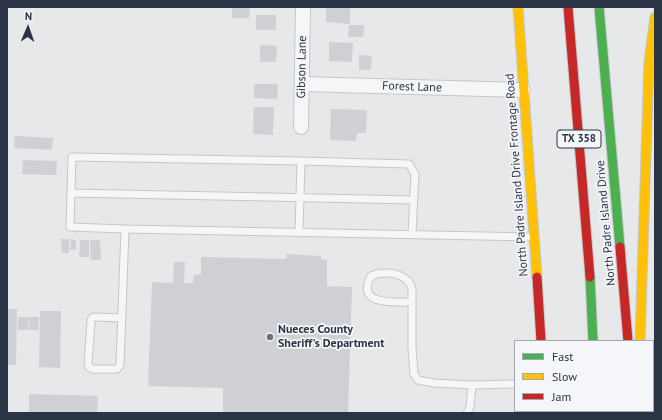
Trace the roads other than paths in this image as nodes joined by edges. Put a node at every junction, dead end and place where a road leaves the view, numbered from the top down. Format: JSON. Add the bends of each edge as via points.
{"nodes":[{"id":1,"x":303,"y":7,"type":"edge"},
{"id":2,"x":518,"y":7,"type":"edge"},
{"id":3,"x":568,"y":7,"type":"edge"},
{"id":4,"x":599,"y":7,"type":"edge"},
{"id":5,"x":655,"y":17,"type":"edge"},
{"id":6,"x":612,"y":51,"type":"dead end"},
{"id":7,"x":565,"y":77,"type":"dead end"},
{"id":8,"x":302,"y":84,"type":"junction"},
{"id":9,"x":523,"y":90,"type":"junction"},
{"id":10,"x":608,"y":101,"type":"junction"},
{"id":11,"x":301,"y":127,"type":"dead end"},
{"id":12,"x":300,"y":161,"type":"junction"},
{"id":13,"x":71,"y":193,"type":"junction"},
{"id":14,"x":300,"y":198,"type":"junction"},
{"id":15,"x":414,"y":200,"type":"junction"},
{"id":16,"x":125,"y":229,"type":"junction"},
{"id":17,"x":299,"y":233,"type":"junction"},
{"id":18,"x":412,"y":234,"type":"junction"},
{"id":19,"x":534,"y":237,"type":"junction"},
{"id":20,"x":590,"y":272,"type":"junction"},
{"id":21,"x":412,"y":302,"type":"junction"},
{"id":22,"x":122,"y":318,"type":"junction"},
{"id":23,"x":541,"y":340,"type":"edge"},
{"id":24,"x":593,"y":340,"type":"edge"},
{"id":25,"x":628,"y":340,"type":"edge"},
{"id":26,"x":640,"y":340,"type":"edge"},
{"id":27,"x":514,"y":384,"type":"edge"},
{"id":28,"x":472,"y":385,"type":"junction"},
{"id":29,"x":467,"y":413,"type":"edge"}],
"edges":[{"from":1,"to":8,"type":"street","name":"Gibson Lane"},
{"from":2,"to":9,"type":"main road","name":"North Padre Island Drive Frontage Road"},
{"from":3,"to":20,"type":"main road","name":"North Padre Island Drive","number":"TX 358"},
{"from":4,"to":10,"type":"main road","name":"North Padre Island Drive","number":"TX 358"},
{"from":5,"to":26,"type":"main road","via":[[649,62]]},
{"from":6,"to":10,"type":"main road"},
{"from":7,"to":20,"type":"main road"},
{"from":8,"to":9,"type":"street","name":"Forest Lane"},
{"from":8,"to":11,"type":"street","name":"Gibson Lane"},
{"from":9,"to":19,"type":"main road","name":"North Padre Island Drive Frontage Road"},
{"from":10,"to":25,"type":"main road","name":"North Padre Island Drive","number":"TX 358"},
{"from":12,"to":13,"type":"lane","via":[[72,157]]},
{"from":12,"to":14,"type":"lane"},
{"from":12,"to":15,"type":"lane","via":[[409,164],[415,174]]},
{"from":13,"to":14,"type":"lane"},
{"from":13,"to":16,"type":"lane","via":[[70,227]]},
{"from":14,"to":15,"type":"lane"},
{"from":14,"to":17,"type":"lane"},
{"from":15,"to":18,"type":"lane"},
{"from":16,"to":17,"type":"lane"},
{"from":16,"to":22,"type":"lane"},
{"from":17,"to":18,"type":"lane"},
{"from":18,"to":19,"type":"lane"},
{"from":19,"to":23,"type":"main road","name":"North Padre Island Drive Frontage Road"},
{"from":20,"to":24,"type":"main road","name":"North Padre Island Drive","number":"TX 358"},
{"from":21,"to":21,"type":"lane","via":[[409,281],[401,276],[379,273],[371,276],[368,281],[369,295],[374,300]]},
{"from":21,"to":28,"type":"lane","via":[[414,374],[418,380]]},
{"from":22,"to":22,"type":"lane","via":[[119,367],[89,367],[92,318]]},
{"from":27,"to":28,"type":"lane"},
{"from":28,"to":29,"type":"lane"}]}
